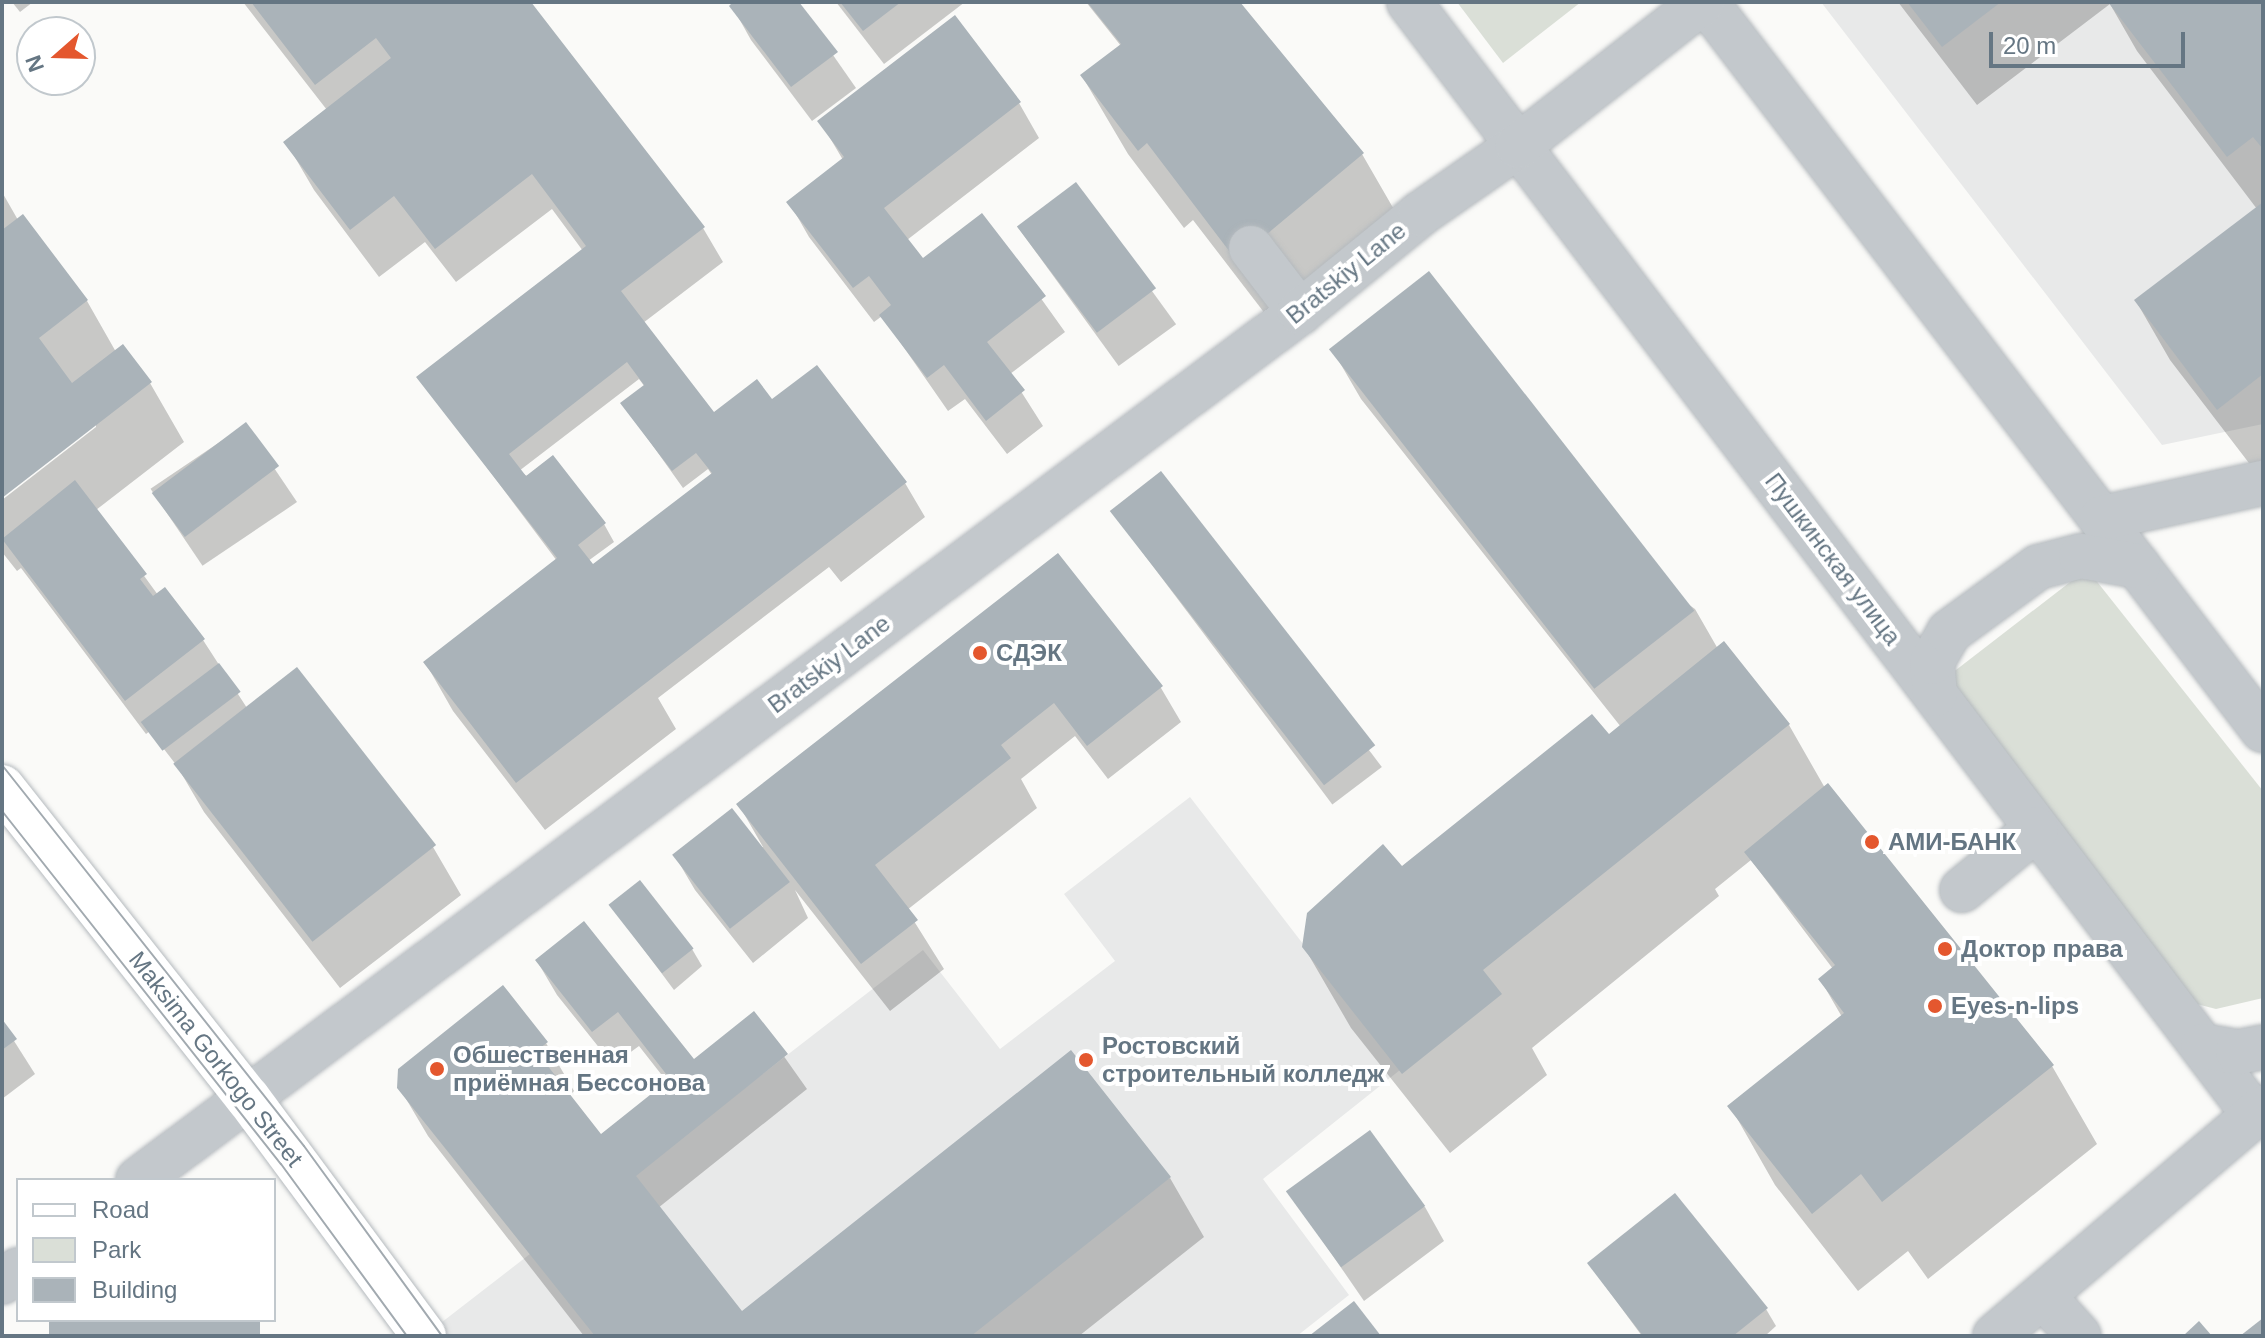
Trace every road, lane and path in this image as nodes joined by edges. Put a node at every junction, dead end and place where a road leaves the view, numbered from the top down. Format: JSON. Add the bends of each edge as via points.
{"nodes":[{"id":1,"x":1409,"y":2,"type":"edge"},
{"id":2,"x":1704,"y":2,"type":"edge"},
{"id":3,"x":1518,"y":146,"type":"junction"},
{"id":4,"x":1251,"y":248,"type":"dead end"},
{"id":5,"x":1300,"y":312,"type":"junction"},
{"id":6,"x":2263,"y":483,"type":"edge"},
{"id":7,"x":2102,"y":518,"type":"junction"},
{"id":8,"x":2138,"y":566,"type":"junction"},
{"id":9,"x":1935,"y":694,"type":"junction"},
{"id":10,"x":2263,"y":730,"type":"edge"},
{"id":11,"x":2,"y":787,"type":"edge"},
{"id":12,"x":2036,"y":829,"type":"junction"},
{"id":13,"x":1962,"y":890,"type":"dead end"},
{"id":14,"x":2203,"y":1046,"type":"junction"},
{"id":15,"x":2263,"y":1047,"type":"edge"},
{"id":16,"x":248,"y":1098,"type":"junction"},
{"id":17,"x":2260,"y":1112,"type":"edge"},
{"id":18,"x":141,"y":1178,"type":"edge"},
{"id":19,"x":2044,"y":1297,"type":"junction"},
{"id":20,"x":424,"y":1336,"type":"edge"},
{"id":21,"x":1995,"y":1336,"type":"edge"},
{"id":22,"x":2079,"y":1336,"type":"edge"}],
"edges":[{"from":1,"to":3,"type":"street","name":"Пушкинская улица"},
{"from":2,"to":3,"type":"street","name":"Bratskiy Lane"},
{"from":2,"to":7,"type":"street"},
{"from":3,"to":5,"type":"street","name":"Bratskiy Lane","via":[[1420,214]]},
{"from":3,"to":9,"type":"street","name":"Пушкинская улица"},
{"from":4,"to":5,"type":"street"},
{"from":5,"to":16,"type":"street","name":"Bratskiy Lane"},
{"from":6,"to":7,"type":"street"},
{"from":7,"to":8,"type":"street"},
{"from":8,"to":9,"type":"street","via":[[2081,556],[2038,567],[1949,632],[1932,662]]},
{"from":8,"to":10,"type":"street"},
{"from":9,"to":12,"type":"street","name":"Пушкинская улица"},
{"from":11,"to":16,"type":"main road","name":"Maksima Gorkogo Street"},
{"from":12,"to":13,"type":"street"},
{"from":12,"to":14,"type":"street","name":"Пушкинская улица"},
{"from":14,"to":15,"type":"street","via":[[2238,1052]]},
{"from":14,"to":17,"type":"street","name":"Пушкинская улица"},
{"from":16,"to":18,"type":"street","name":"Bratskiy Lane"},
{"from":16,"to":20,"type":"main road","name":"Maksima Gorkogo Street"},
{"from":17,"to":19,"type":"street"},
{"from":19,"to":21,"type":"street"},
{"from":19,"to":22,"type":"street"}]}
